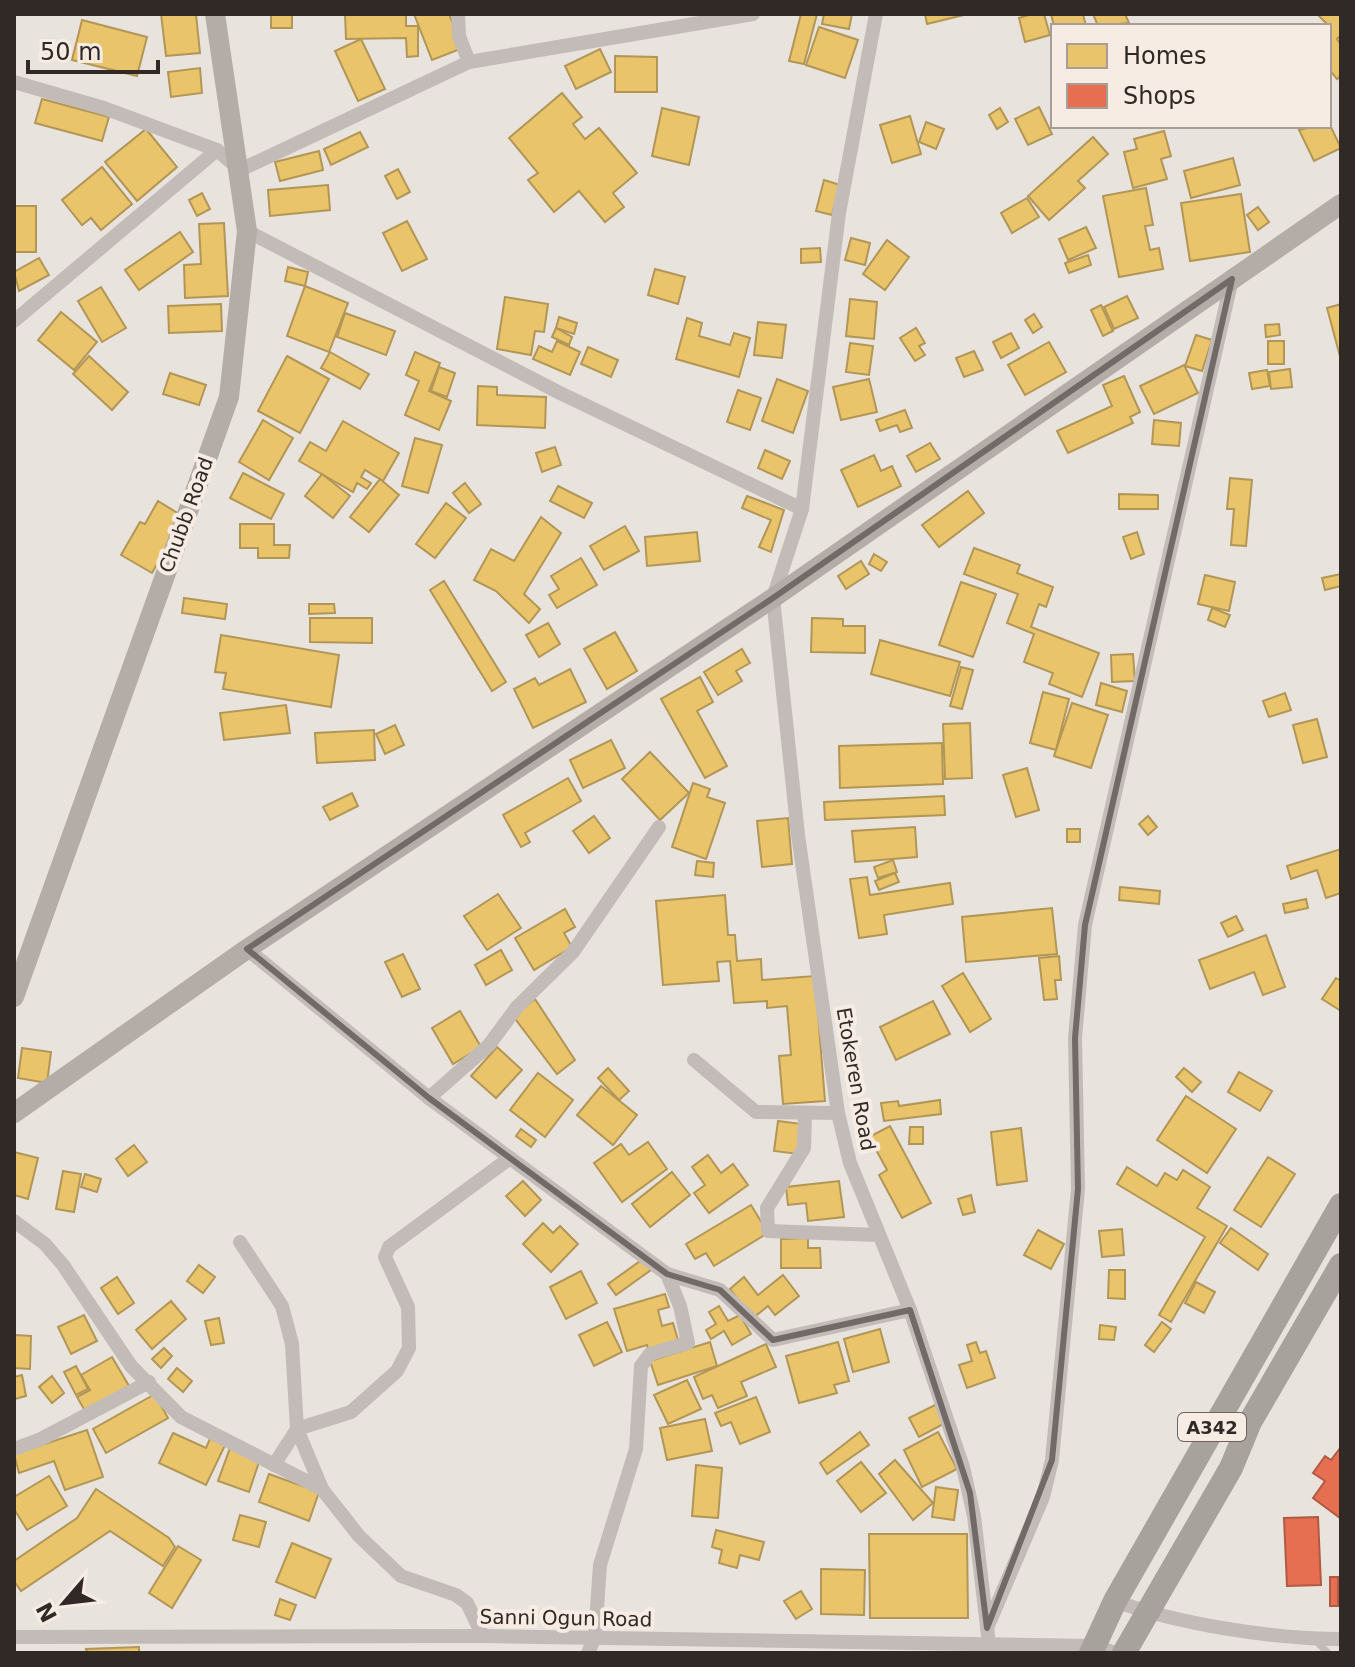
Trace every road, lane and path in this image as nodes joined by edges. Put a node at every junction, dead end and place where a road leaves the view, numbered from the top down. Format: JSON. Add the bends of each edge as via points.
{"nodes":[{"id":1,"x":215,"y":14,"type":"edge"},
{"id":2,"x":458,"y":14,"type":"edge"},
{"id":3,"x":753,"y":14,"type":"edge"},
{"id":4,"x":876,"y":14,"type":"edge"},
{"id":5,"x":469,"y":62,"type":"junction"},
{"id":6,"x":14,"y":82,"type":"edge"},
{"id":7,"x":217,"y":150,"type":"junction"},
{"id":8,"x":240,"y":170,"type":"junction"},
{"id":9,"x":1341,"y":204,"type":"edge"},
{"id":10,"x":247,"y":231,"type":"junction"},
{"id":11,"x":1232,"y":279,"type":"junction"},
{"id":12,"x":14,"y":321,"type":"edge"},
{"id":13,"x":802,"y":509,"type":"junction"},
{"id":14,"x":773,"y":598,"type":"junction"},
{"id":15,"x":659,"y":827,"type":"dead end"},
{"id":16,"x":247,"y":949,"type":"junction"},
{"id":17,"x":14,"y":997,"type":"edge"},
{"id":18,"x":694,"y":1060,"type":"dead end"},
{"id":19,"x":429,"y":1098,"type":"junction"},
{"id":20,"x":14,"y":1113,"type":"edge"},
{"id":21,"x":838,"y":1113,"type":"junction"},
{"id":22,"x":805,"y":1116,"type":"junction"},
{"id":23,"x":510,"y":1158,"type":"junction"},
{"id":24,"x":1341,"y":1205,"type":"edge"},
{"id":25,"x":14,"y":1221,"type":"edge"},
{"id":26,"x":878,"y":1235,"type":"junction"},
{"id":27,"x":240,"y":1242,"type":"dead end"},
{"id":28,"x":1341,"y":1265,"type":"edge"},
{"id":29,"x":667,"y":1274,"type":"junction"},
{"id":30,"x":910,"y":1310,"type":"junction"},
{"id":31,"x":149,"y":1382,"type":"junction"},
{"id":32,"x":297,"y":1429,"type":"junction"},
{"id":33,"x":14,"y":1449,"type":"edge"},
{"id":34,"x":274,"y":1465,"type":"junction"},
{"id":35,"x":322,"y":1489,"type":"junction"},
{"id":36,"x":1115,"y":1601,"type":"junction"},
{"id":37,"x":1145,"y":1612,"type":"junction"},
{"id":38,"x":987,"y":1628,"type":"junction"},
{"id":39,"x":483,"y":1636,"type":"junction"},
{"id":40,"x":14,"y":1637,"type":"edge"},
{"id":41,"x":165,"y":1637,"type":"junction"},
{"id":42,"x":595,"y":1637,"type":"junction"},
{"id":43,"x":1315,"y":1639,"type":"junction"},
{"id":44,"x":1341,"y":1639,"type":"edge"},
{"id":45,"x":989,"y":1644,"type":"junction"},
{"id":46,"x":949,"y":1649,"type":"edge"},
{"id":47,"x":1100,"y":1651,"type":"edge"},
{"id":48,"x":163,"y":1653,"type":"edge"},
{"id":49,"x":588,"y":1653,"type":"edge"},
{"id":50,"x":1124,"y":1653,"type":"edge"},
{"id":51,"x":1328,"y":1653,"type":"edge"}],
"edges":[{"from":1,"to":8,"type":"main road","name":"Chubb Road"},
{"from":2,"to":5,"type":"street"},
{"from":3,"to":5,"type":"street"},
{"from":4,"to":13,"type":"street","via":[[839,213]]},
{"from":5,"to":8,"type":"street"},
{"from":6,"to":7,"type":"street"},
{"from":7,"to":8,"type":"street"},
{"from":7,"to":12,"type":"street"},
{"from":8,"to":10,"type":"main road","name":"Chubb Road"},
{"from":9,"to":11,"type":"main road"},
{"from":10,"to":13,"type":"street","via":[[558,392]]},
{"from":10,"to":17,"type":"main road","name":"Chubb Road","via":[[229,397]]},
{"from":11,"to":14,"type":"main road"},
{"from":11,"to":38,"type":"street","via":[[1085,925],[1075,1038],[1078,1189],[1052,1460],[1043,1497]]},
{"from":13,"to":14,"type":"street"},
{"from":14,"to":16,"type":"main road"},
{"from":14,"to":21,"type":"street","name":"Etokeren Road","via":[[798,835]]},
{"from":15,"to":19,"type":"street","via":[[573,952],[517,1007],[489,1045]]},
{"from":16,"to":19,"type":"street"},
{"from":16,"to":20,"type":"main road"},
{"from":18,"to":22,"type":"street","via":[[756,1112]]},
{"from":19,"to":23,"type":"street"},
{"from":21,"to":22,"type":"street"},
{"from":21,"to":26,"type":"street","name":"Etokeren Road","via":[[850,1163]]},
{"from":22,"to":26,"type":"street","via":[[804,1148],[767,1208],[768,1231]]},
{"from":23,"to":29,"type":"street"},
{"from":23,"to":32,"type":"street","via":[[389,1247],[385,1257],[408,1307],[409,1348],[397,1371],[351,1412]]},
{"from":24,"to":36,"type":"highway","number":"A342"},
{"from":25,"to":31,"type":"street","via":[[63,1265],[131,1366]]},
{"from":26,"to":30,"type":"street","name":"Etokeren Road"},
{"from":27,"to":32,"type":"street","via":[[282,1306],[292,1344]]},
{"from":28,"to":37,"type":"highway","number":"A342","via":[[1250,1422],[1231,1468]]},
{"from":29,"to":30,"type":"street","via":[[720,1290],[773,1340]]},
{"from":29,"to":42,"type":"street","via":[[688,1343],[650,1354],[641,1366],[636,1449],[600,1565]]},
{"from":30,"to":38,"type":"street","name":"Etokeren Road","via":[[970,1493]]},
{"from":31,"to":33,"type":"street"},
{"from":31,"to":34,"type":"street","via":[[181,1417]]},
{"from":32,"to":34,"type":"street"},
{"from":32,"to":35,"type":"street"},
{"from":34,"to":35,"type":"street"},
{"from":35,"to":39,"type":"street","via":[[359,1536],[401,1576],[467,1603]]},
{"from":36,"to":37,"type":"street"},
{"from":36,"to":47,"type":"highway","number":"A342"},
{"from":37,"to":43,"type":"street"},
{"from":37,"to":50,"type":"highway","number":"A342"},
{"from":38,"to":45,"type":"street","name":"Etokeren Road"},
{"from":39,"to":41,"type":"street","name":"Sanni Ogun Road"},
{"from":39,"to":42,"type":"street","name":"Sanni Ogun Road"},
{"from":40,"to":41,"type":"street","name":"Sanni Ogun Road"},
{"from":41,"to":48,"type":"street"},
{"from":42,"to":46,"type":"street","name":"Sanni Ogun Road"},
{"from":42,"to":49,"type":"street"},
{"from":43,"to":44,"type":"street"},
{"from":43,"to":51,"type":"lane"},
{"from":45,"to":46,"type":"street","name":"Sanni Ogun Road"},
{"from":45,"to":47,"type":"street","name":"Sanni Ogun Road"}]}
